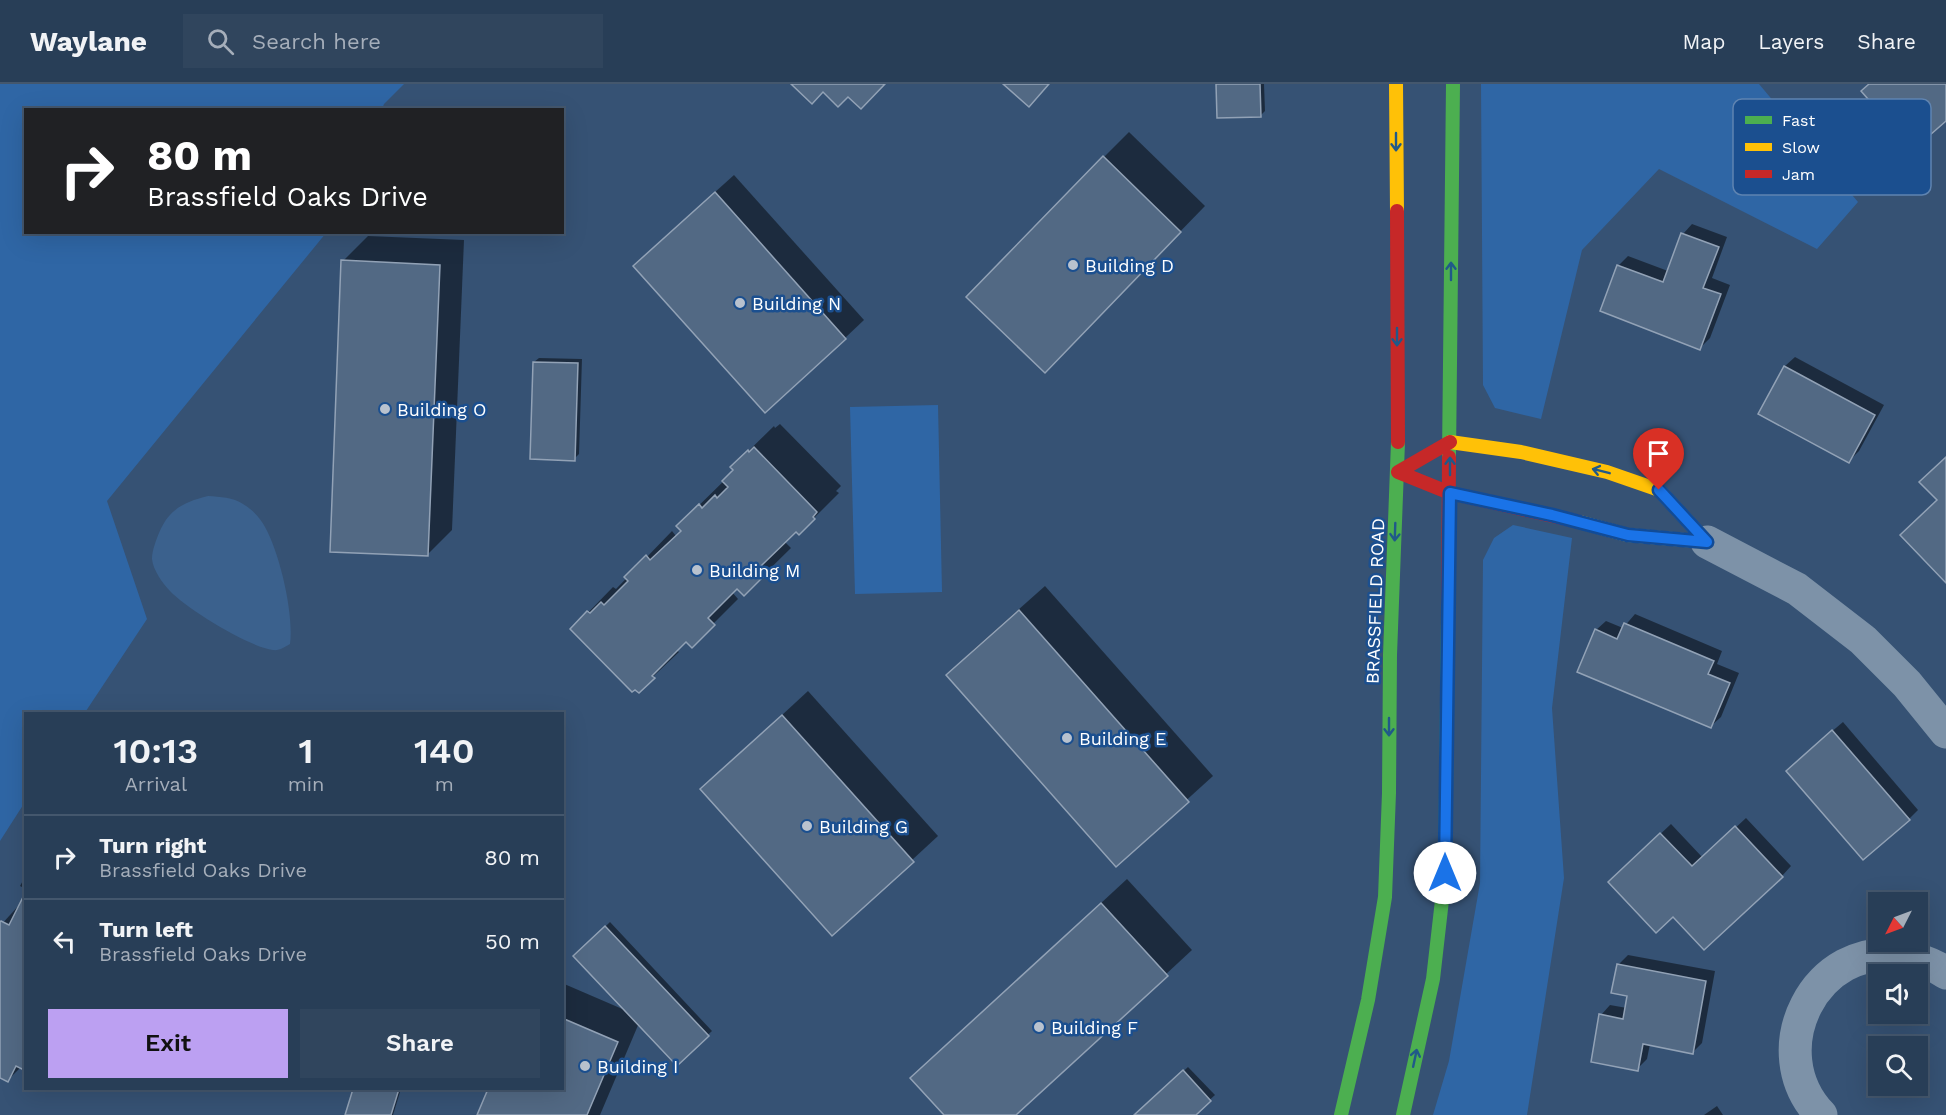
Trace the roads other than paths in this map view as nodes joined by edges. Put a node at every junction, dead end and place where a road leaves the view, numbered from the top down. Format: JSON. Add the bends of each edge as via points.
{"nodes":[{"id":1,"x":1396,"y":84,"type":"edge"},
{"id":2,"x":1452,"y":84,"type":"edge"},
{"id":3,"x":1450,"y":442,"type":"junction"},
{"id":4,"x":1398,"y":472,"type":"junction"},
{"id":5,"x":1450,"y":493,"type":"junction"},
{"id":6,"x":1707,"y":542,"type":"junction"},
{"id":7,"x":1946,"y":732,"type":"edge"},
{"id":8,"x":1946,"y":973,"type":"edge"},
{"id":9,"x":1341,"y":1115,"type":"edge"},
{"id":10,"x":1403,"y":1115,"type":"edge"},
{"id":11,"x":1821,"y":1115,"type":"edge"}],
"edges":[{"from":1,"to":4,"type":"street","name":"BRASSFIELD ROAD","one_way":true},
{"from":3,"to":2,"type":"street","one_way":true},
{"from":3,"to":4,"type":"street"},
{"from":5,"to":3,"type":"street","one_way":true},
{"from":6,"to":3,"type":"street","one_way":true,"via":[[1659,490],[1606,472]]},
{"from":4,"to":5,"type":"street"},
{"from":4,"to":9,"type":"street","name":"BRASSFIELD ROAD","one_way":true,"via":[[1385,897],[1368,1000]]},
{"from":5,"to":6,"type":"street","via":[[1628,535]]},
{"from":10,"to":5,"type":"street","one_way":true,"via":[[1433,979],[1445,873]]},
{"from":6,"to":7,"type":"street","via":[[1797,589],[1863,640]]},
{"from":8,"to":11,"type":"street","via":[[1917,958],[1874,955],[1853,961],[1818,987],[1797,1025],[1794,1047],[1803,1089]]}]}
